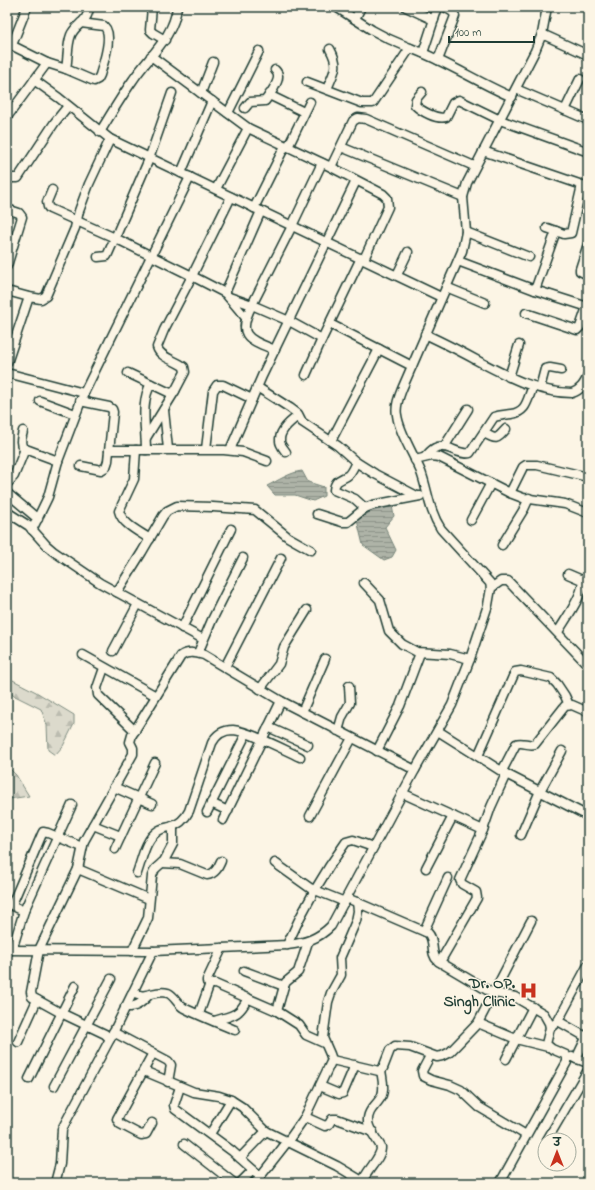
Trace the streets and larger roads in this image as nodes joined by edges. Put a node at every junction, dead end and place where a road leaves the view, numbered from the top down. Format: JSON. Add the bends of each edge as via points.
{"nodes":[{"id":1,"x":27,"y":7,"type":"edge"},
{"id":2,"x":89,"y":7,"type":"edge"},
{"id":3,"x":152,"y":7,"type":"edge"},
{"id":4,"x":177,"y":7,"type":"edge"},
{"id":5,"x":336,"y":7,"type":"edge"},
{"id":6,"x":360,"y":7,"type":"edge"},
{"id":7,"x":406,"y":7,"type":"edge"},
{"id":8,"x":438,"y":7,"type":"edge"},
{"id":9,"x":445,"y":7,"type":"edge"},
{"id":10,"x":547,"y":7,"type":"edge"},
{"id":11,"x":354,"y":19,"type":"junction"},
{"id":12,"x":434,"y":20,"type":"junction"},
{"id":13,"x":81,"y":23,"type":"junction"},
{"id":14,"x":542,"y":34,"type":"junction"},
{"id":15,"x":165,"y":40,"type":"junction"},
{"id":16,"x":10,"y":44,"type":"edge"},
{"id":17,"x":410,"y":48,"type":"junction"},
{"id":18,"x":330,"y":49,"type":"dead end"},
{"id":19,"x":259,"y":51,"type":"dead end"},
{"id":20,"x":423,"y":53,"type":"junction"},
{"id":21,"x":588,"y":55,"type":"edge"},
{"id":22,"x":151,"y":56,"type":"junction"},
{"id":23,"x":438,"y":60,"type":"junction"},
{"id":24,"x":213,"y":62,"type":"dead end"},
{"id":25,"x":47,"y":63,"type":"junction"},
{"id":26,"x":66,"y":70,"type":"junction"},
{"id":27,"x":275,"y":70,"type":"dead end"},
{"id":28,"x":580,"y":79,"type":"dead end"},
{"id":29,"x":34,"y":80,"type":"junction"},
{"id":30,"x":307,"y":82,"type":"dead end"},
{"id":31,"x":327,"y":89,"type":"junction"},
{"id":32,"x":516,"y":89,"type":"junction"},
{"id":33,"x":422,"y":92,"type":"dead end"},
{"id":34,"x":172,"y":93,"type":"dead end"},
{"id":35,"x":200,"y":93,"type":"junction"},
{"id":36,"x":269,"y":95,"type":"junction"},
{"id":37,"x":512,"y":97,"type":"junction"},
{"id":38,"x":212,"y":102,"type":"junction"},
{"id":39,"x":310,"y":102,"type":"dead end"},
{"id":40,"x":359,"y":102,"type":"junction"},
{"id":41,"x":68,"y":106,"type":"junction"},
{"id":42,"x":245,"y":108,"type":"dead end"},
{"id":43,"x":565,"y":110,"type":"junction"},
{"id":44,"x":304,"y":112,"type":"junction"},
{"id":45,"x":228,"y":113,"type":"junction"},
{"id":46,"x":7,"y":117,"type":"edge"},
{"id":47,"x":356,"y":118,"type":"junction"},
{"id":48,"x":500,"y":120,"type":"junction"},
{"id":49,"x":588,"y":120,"type":"edge"},
{"id":50,"x":248,"y":128,"type":"junction"},
{"id":51,"x":100,"y":132,"type":"junction"},
{"id":52,"x":110,"y":139,"type":"junction"},
{"id":53,"x":341,"y":146,"type":"junction"},
{"id":54,"x":287,"y":147,"type":"junction"},
{"id":55,"x":483,"y":151,"type":"junction"},
{"id":56,"x":586,"y":151,"type":"dead end"},
{"id":57,"x":150,"y":159,"type":"junction"},
{"id":58,"x":322,"y":162,"type":"junction"},
{"id":59,"x":474,"y":166,"type":"junction"},
{"id":60,"x":331,"y":167,"type":"junction"},
{"id":61,"x":181,"y":173,"type":"junction"},
{"id":62,"x":7,"y":176,"type":"edge"},
{"id":63,"x":190,"y":177,"type":"junction"},
{"id":64,"x":356,"y":181,"type":"junction"},
{"id":65,"x":585,"y":186,"type":"edge"},
{"id":66,"x":216,"y":189,"type":"junction"},
{"id":67,"x":52,"y":190,"type":"dead end"},
{"id":68,"x":231,"y":197,"type":"junction"},
{"id":69,"x":463,"y":198,"type":"junction"},
{"id":70,"x":7,"y":209,"type":"edge"},
{"id":71,"x":258,"y":209,"type":"junction"},
{"id":72,"x":77,"y":222,"type":"junction"},
{"id":73,"x":292,"y":226,"type":"junction"},
{"id":74,"x":547,"y":228,"type":"dead end"},
{"id":75,"x":556,"y":231,"type":"junction"},
{"id":76,"x":466,"y":232,"type":"junction"},
{"id":77,"x":115,"y":238,"type":"junction"},
{"id":78,"x":327,"y":243,"type":"junction"},
{"id":79,"x":588,"y":244,"type":"edge"},
{"id":80,"x":408,"y":252,"type":"dead end"},
{"id":81,"x":151,"y":257,"type":"junction"},
{"id":82,"x":529,"y":257,"type":"dead end"},
{"id":83,"x":98,"y":258,"type":"dead end"},
{"id":84,"x":362,"y":259,"type":"junction"},
{"id":85,"x":458,"y":261,"type":"junction"},
{"id":86,"x":7,"y":266,"type":"edge"},
{"id":87,"x":586,"y":274,"type":"dead end"},
{"id":88,"x":192,"y":276,"type":"junction"},
{"id":89,"x":397,"y":276,"type":"junction"},
{"id":90,"x":446,"y":287,"type":"junction"},
{"id":91,"x":535,"y":290,"type":"junction"},
{"id":92,"x":7,"y":291,"type":"edge"},
{"id":93,"x":227,"y":295,"type":"junction"},
{"id":94,"x":29,"y":297,"type":"junction"},
{"id":95,"x":441,"y":297,"type":"junction"},
{"id":96,"x":485,"y":303,"type":"dead end"},
{"id":97,"x":252,"y":305,"type":"junction"},
{"id":98,"x":587,"y":307,"type":"edge"},
{"id":99,"x":526,"y":313,"type":"dead end"},
{"id":100,"x":246,"y":318,"type":"junction"},
{"id":101,"x":289,"y":322,"type":"junction"},
{"id":102,"x":330,"y":324,"type":"junction"},
{"id":103,"x":425,"y":334,"type":"junction"},
{"id":104,"x":322,"y":339,"type":"junction"},
{"id":105,"x":519,"y":345,"type":"dead end"},
{"id":106,"x":379,"y":349,"type":"junction"},
{"id":107,"x":275,"y":350,"type":"junction"},
{"id":108,"x":7,"y":363,"type":"edge"},
{"id":109,"x":412,"y":366,"type":"junction"},
{"id":110,"x":561,"y":370,"type":"dead end"},
{"id":111,"x":7,"y":373,"type":"edge"},
{"id":112,"x":128,"y":373,"type":"dead end"},
{"id":113,"x":306,"y":375,"type":"dead end"},
{"id":114,"x":509,"y":377,"type":"junction"},
{"id":115,"x":588,"y":378,"type":"edge"},
{"id":116,"x":151,"y":384,"type":"junction"},
{"id":117,"x":257,"y":387,"type":"junction"},
{"id":118,"x":536,"y":387,"type":"junction"},
{"id":119,"x":175,"y":391,"type":"junction"},
{"id":120,"x":84,"y":393,"type":"junction"},
{"id":121,"x":252,"y":399,"type":"junction"},
{"id":122,"x":40,"y":401,"type":"dead end"},
{"id":123,"x":80,"y":401,"type":"junction"},
{"id":124,"x":468,"y":409,"type":"dead end"},
{"id":125,"x":164,"y":410,"type":"junction"},
{"id":126,"x":75,"y":414,"type":"junction"},
{"id":127,"x":298,"y":416,"type":"junction"},
{"id":128,"x":506,"y":429,"type":"dead end"},
{"id":129,"x":23,"y":431,"type":"dead end"},
{"id":130,"x":484,"y":433,"type":"junction"},
{"id":131,"x":146,"y":438,"type":"junction"},
{"id":132,"x":331,"y":441,"type":"junction"},
{"id":133,"x":444,"y":447,"type":"junction"},
{"id":134,"x":25,"y":449,"type":"junction"},
{"id":135,"x":206,"y":449,"type":"junction"},
{"id":136,"x":109,"y":450,"type":"junction"},
{"id":137,"x":136,"y":450,"type":"junction"},
{"id":138,"x":146,"y":450,"type":"junction"},
{"id":139,"x":168,"y":450,"type":"junction"},
{"id":140,"x":230,"y":450,"type":"junction"},
{"id":141,"x":286,"y":452,"type":"dead end"},
{"id":142,"x":425,"y":457,"type":"junction"},
{"id":143,"x":416,"y":460,"type":"junction"},
{"id":144,"x":58,"y":461,"type":"junction"},
{"id":145,"x":267,"y":461,"type":"dead end"},
{"id":146,"x":356,"y":462,"type":"junction"},
{"id":147,"x":81,"y":466,"type":"dead end"},
{"id":148,"x":588,"y":477,"type":"edge"},
{"id":149,"x":7,"y":484,"type":"edge"},
{"id":150,"x":491,"y":484,"type":"junction"},
{"id":151,"x":7,"y":493,"type":"edge"},
{"id":152,"x":510,"y":493,"type":"junction"},
{"id":153,"x":417,"y":496,"type":"junction"},
{"id":154,"x":427,"y":496,"type":"junction"},
{"id":155,"x":529,"y":498,"type":"junction"},
{"id":156,"x":365,"y":508,"type":"junction"},
{"id":157,"x":7,"y":512,"type":"edge"},
{"id":158,"x":588,"y":513,"type":"edge"},
{"id":159,"x":316,"y":514,"type":"dead end"},
{"id":160,"x":38,"y":519,"type":"junction"},
{"id":161,"x":471,"y":520,"type":"dead end"},
{"id":162,"x":231,"y":529,"type":"dead end"},
{"id":163,"x":32,"y":530,"type":"junction"},
{"id":164,"x":150,"y":539,"type":"junction"},
{"id":165,"x":502,"y":545,"type":"dead end"},
{"id":166,"x":311,"y":550,"type":"dead end"},
{"id":167,"x":243,"y":558,"type":"dead end"},
{"id":168,"x":281,"y":558,"type":"dead end"},
{"id":169,"x":568,"y":574,"type":"dead end"},
{"id":170,"x":364,"y":583,"type":"dead end"},
{"id":171,"x":491,"y":588,"type":"junction"},
{"id":172,"x":117,"y":592,"type":"junction"},
{"id":173,"x":138,"y":604,"type":"junction"},
{"id":174,"x":307,"y":610,"type":"dead end"},
{"id":175,"x":182,"y":628,"type":"junction"},
{"id":176,"x":558,"y":632,"type":"junction"},
{"id":177,"x":203,"y":639,"type":"junction"},
{"id":178,"x":113,"y":651,"type":"dead end"},
{"id":179,"x":198,"y":653,"type":"junction"},
{"id":180,"x":420,"y":653,"type":"junction"},
{"id":181,"x":83,"y":656,"type":"dead end"},
{"id":182,"x":325,"y":659,"type":"dead end"},
{"id":183,"x":470,"y":659,"type":"junction"},
{"id":184,"x":588,"y":665,"type":"edge"},
{"id":185,"x":224,"y":667,"type":"junction"},
{"id":186,"x":104,"y":668,"type":"junction"},
{"id":187,"x":349,"y":686,"type":"dead end"},
{"id":188,"x":260,"y":689,"type":"junction"},
{"id":189,"x":156,"y":696,"type":"junction"},
{"id":190,"x":281,"y":701,"type":"junction"},
{"id":191,"x":569,"y":705,"type":"junction"},
{"id":192,"x":302,"y":712,"type":"junction"},
{"id":193,"x":588,"y":712,"type":"edge"},
{"id":194,"x":268,"y":727,"type":"junction"},
{"id":195,"x":135,"y":731,"type":"junction"},
{"id":196,"x":338,"y":731,"type":"junction"},
{"id":197,"x":438,"y":731,"type":"junction"},
{"id":198,"x":246,"y":734,"type":"junction"},
{"id":199,"x":352,"y":738,"type":"junction"},
{"id":200,"x":262,"y":740,"type":"junction"},
{"id":201,"x":308,"y":745,"type":"dead end"},
{"id":202,"x":377,"y":750,"type":"junction"},
{"id":203,"x":562,"y":751,"type":"dead end"},
{"id":204,"x":478,"y":756,"type":"junction"},
{"id":205,"x":300,"y":757,"type":"dead end"},
{"id":206,"x":155,"y":763,"type":"dead end"},
{"id":207,"x":415,"y":770,"type":"junction"},
{"id":208,"x":504,"y":773,"type":"junction"},
{"id":209,"x":114,"y":787,"type":"junction"},
{"id":210,"x":540,"y":791,"type":"junction"},
{"id":211,"x":402,"y":793,"type":"junction"},
{"id":212,"x":140,"y":798,"type":"junction"},
{"id":213,"x":211,"y":803,"type":"junction"},
{"id":214,"x":152,"y":804,"type":"dead end"},
{"id":215,"x":72,"y":805,"type":"dead end"},
{"id":216,"x":228,"y":811,"type":"junction"},
{"id":217,"x":207,"y":812,"type":"dead end"},
{"id":218,"x":310,"y":816,"type":"dead end"},
{"id":219,"x":453,"y":816,"type":"junction"},
{"id":220,"x":588,"y":816,"type":"edge"},
{"id":221,"x":223,"y":820,"type":"dead end"},
{"id":222,"x":93,"y":825,"type":"junction"},
{"id":223,"x":173,"y":826,"type":"junction"},
{"id":224,"x":483,"y":830,"type":"junction"},
{"id":225,"x":521,"y":835,"type":"dead end"},
{"id":226,"x":121,"y":836,"type":"junction"},
{"id":227,"x":57,"y":837,"type":"junction"},
{"id":228,"x":82,"y":846,"type":"junction"},
{"id":229,"x":373,"y":847,"type":"junction"},
{"id":230,"x":115,"y":849,"type":"dead end"},
{"id":231,"x":221,"y":861,"type":"dead end"},
{"id":232,"x":275,"y":862,"type":"dead end"},
{"id":233,"x":162,"y":863,"type":"junction"},
{"id":234,"x":78,"y":868,"type":"junction"},
{"id":235,"x":426,"y":868,"type":"dead end"},
{"id":236,"x":137,"y":873,"type":"dead end"},
{"id":237,"x":448,"y":878,"type":"dead end"},
{"id":238,"x":314,"y":890,"type":"junction"},
{"id":239,"x":149,"y":899,"type":"junction"},
{"id":240,"x":346,"y":900,"type":"junction"},
{"id":241,"x":357,"y":902,"type":"junction"},
{"id":242,"x":24,"y":911,"type":"junction"},
{"id":243,"x":531,"y":921,"type":"dead end"},
{"id":244,"x":424,"y":931,"type":"junction"},
{"id":245,"x":308,"y":942,"type":"junction"},
{"id":246,"x":287,"y":945,"type":"junction"},
{"id":247,"x":222,"y":948,"type":"junction"},
{"id":248,"x":10,"y":950,"type":"edge"},
{"id":249,"x":39,"y":950,"type":"junction"},
{"id":250,"x":132,"y":951,"type":"junction"},
{"id":251,"x":153,"y":951,"type":"junction"},
{"id":252,"x":440,"y":962,"type":"junction"},
{"id":253,"x":588,"y":965,"type":"edge"},
{"id":254,"x":244,"y":971,"type":"dead end"},
{"id":255,"x":110,"y":979,"type":"dead end"},
{"id":256,"x":210,"y":984,"type":"junction"},
{"id":257,"x":75,"y":986,"type":"dead end"},
{"id":258,"x":284,"y":986,"type":"junction"},
{"id":259,"x":132,"y":993,"type":"junction"},
{"id":260,"x":494,"y":993,"type":"junction"},
{"id":261,"x":148,"y":996,"type":"junction"},
{"id":262,"x":248,"y":998,"type":"junction"},
{"id":263,"x":37,"y":1000,"type":"junction"},
{"id":264,"x":125,"y":1007,"type":"junction"},
{"id":265,"x":534,"y":1007,"type":"junction"},
{"id":266,"x":277,"y":1012,"type":"junction"},
{"id":267,"x":61,"y":1013,"type":"junction"},
{"id":268,"x":199,"y":1014,"type":"junction"},
{"id":269,"x":214,"y":1021,"type":"junction"},
{"id":270,"x":558,"y":1022,"type":"junction"},
{"id":271,"x":478,"y":1023,"type":"junction"},
{"id":272,"x":86,"y":1025,"type":"junction"},
{"id":273,"x":550,"y":1028,"type":"junction"},
{"id":274,"x":235,"y":1030,"type":"dead end"},
{"id":275,"x":587,"y":1035,"type":"edge"},
{"id":276,"x":111,"y":1036,"type":"junction"},
{"id":277,"x":516,"y":1039,"type":"junction"},
{"id":278,"x":18,"y":1042,"type":"dead end"},
{"id":279,"x":324,"y":1043,"type":"junction"},
{"id":280,"x":548,"y":1047,"type":"junction"},
{"id":281,"x":153,"y":1053,"type":"junction"},
{"id":282,"x":566,"y":1055,"type":"junction"},
{"id":283,"x":430,"y":1056,"type":"junction"},
{"id":284,"x":506,"y":1059,"type":"dead end"},
{"id":285,"x":576,"y":1059,"type":"junction"},
{"id":286,"x":332,"y":1060,"type":"junction"},
{"id":287,"x":588,"y":1063,"type":"edge"},
{"id":288,"x":355,"y":1065,"type":"junction"},
{"id":289,"x":382,"y":1070,"type":"junction"},
{"id":290,"x":588,"y":1070,"type":"edge"},
{"id":291,"x":144,"y":1071,"type":"junction"},
{"id":292,"x":29,"y":1079,"type":"dead end"},
{"id":293,"x":168,"y":1082,"type":"junction"},
{"id":294,"x":54,"y":1086,"type":"dead end"},
{"id":295,"x":180,"y":1086,"type":"junction"},
{"id":296,"x":320,"y":1086,"type":"junction"},
{"id":297,"x":231,"y":1100,"type":"junction"},
{"id":298,"x":305,"y":1117,"type":"junction"},
{"id":299,"x":152,"y":1122,"type":"dead end"},
{"id":300,"x":266,"y":1131,"type":"junction"},
{"id":301,"x":373,"y":1132,"type":"junction"},
{"id":302,"x":552,"y":1132,"type":"edge"},
{"id":303,"x":210,"y":1134,"type":"junction"},
{"id":304,"x":526,"y":1134,"type":"junction"},
{"id":305,"x":288,"y":1141,"type":"junction"},
{"id":306,"x":184,"y":1144,"type":"dead end"},
{"id":307,"x":240,"y":1158,"type":"junction"},
{"id":308,"x":253,"y":1170,"type":"junction"},
{"id":309,"x":257,"y":1180,"type":"edge"},
{"id":310,"x":362,"y":1182,"type":"edge"},
{"id":311,"x":54,"y":1183,"type":"edge"},
{"id":312,"x":234,"y":1183,"type":"edge"},
{"id":313,"x":240,"y":1183,"type":"edge"},
{"id":314,"x":500,"y":1183,"type":"edge"}],
"edges":[{"from":1,"to":16,"type":"street"},
{"from":2,"to":13,"type":"street","via":[[87,17]]},
{"from":3,"to":15,"type":"street","via":[[150,30]]},
{"from":4,"to":15,"type":"street","via":[[174,23]]},
{"from":5,"to":11,"type":"street"},
{"from":6,"to":11,"type":"street"},
{"from":7,"to":12,"type":"street"},
{"from":8,"to":12,"type":"street"},
{"from":9,"to":23,"type":"street","via":[[455,16]]},
{"from":10,"to":14,"type":"street"},
{"from":11,"to":17,"type":"street"},
{"from":12,"to":20,"type":"street"},
{"from":13,"to":26,"type":"street","via":[[71,36]]},
{"from":13,"to":26,"type":"street","via":[[104,26],[108,32],[108,43],[100,75],[94,81]]},
{"from":14,"to":21,"type":"street"},
{"from":14,"to":32,"type":"street"},
{"from":15,"to":22,"type":"street"},
{"from":16,"to":25,"type":"street"},
{"from":17,"to":20,"type":"street"},
{"from":17,"to":40,"type":"street","via":[[373,102]]},
{"from":18,"to":31,"type":"street","via":[[336,65]]},
{"from":19,"to":45,"type":"street"},
{"from":20,"to":23,"type":"street"},
{"from":22,"to":35,"type":"street"},
{"from":22,"to":51,"type":"street","via":[[125,91]]},
{"from":23,"to":37,"type":"street"},
{"from":24,"to":35,"type":"street"},
{"from":25,"to":26,"type":"street"},
{"from":25,"to":29,"type":"street"},
{"from":27,"to":36,"type":"street","via":[[278,78]]},
{"from":28,"to":43,"type":"street"},
{"from":29,"to":41,"type":"street"},
{"from":29,"to":46,"type":"street"},
{"from":30,"to":31,"type":"street"},
{"from":31,"to":40,"type":"street"},
{"from":32,"to":37,"type":"street"},
{"from":32,"to":43,"type":"street"},
{"from":33,"to":48,"type":"street","via":[[415,105],[438,117],[446,116],[453,102],[459,100]]},
{"from":34,"to":57,"type":"street"},
{"from":35,"to":38,"type":"street"},
{"from":36,"to":42,"type":"street","via":[[265,101],[250,102]]},
{"from":36,"to":44,"type":"street"},
{"from":37,"to":48,"type":"street"},
{"from":38,"to":45,"type":"street"},
{"from":38,"to":61,"type":"street"},
{"from":39,"to":44,"type":"street"},
{"from":40,"to":47,"type":"street"},
{"from":41,"to":51,"type":"street"},
{"from":41,"to":62,"type":"street","via":[[18,178]]},
{"from":43,"to":49,"type":"street"},
{"from":44,"to":54,"type":"street"},
{"from":45,"to":50,"type":"street"},
{"from":47,"to":53,"type":"street"},
{"from":47,"to":59,"type":"street","via":[[366,119]]},
{"from":48,"to":55,"type":"street"},
{"from":48,"to":56,"type":"street"},
{"from":50,"to":54,"type":"street"},
{"from":50,"to":66,"type":"street"},
{"from":51,"to":52,"type":"street"},
{"from":52,"to":57,"type":"street"},
{"from":52,"to":72,"type":"street","via":[[89,184]]},
{"from":53,"to":60,"type":"street"},
{"from":53,"to":69,"type":"street"},
{"from":54,"to":58,"type":"street"},
{"from":54,"to":71,"type":"street"},
{"from":55,"to":59,"type":"street"},
{"from":55,"to":65,"type":"street"},
{"from":57,"to":61,"type":"street"},
{"from":57,"to":77,"type":"street"},
{"from":58,"to":60,"type":"street"},
{"from":58,"to":73,"type":"street"},
{"from":59,"to":69,"type":"street"},
{"from":60,"to":64,"type":"street"},
{"from":61,"to":63,"type":"street"},
{"from":63,"to":66,"type":"street"},
{"from":63,"to":81,"type":"street"},
{"from":64,"to":78,"type":"street"},
{"from":64,"to":84,"type":"street","via":[[383,194],[388,203]]},
{"from":65,"to":75,"type":"street","via":[[571,233]]},
{"from":66,"to":68,"type":"street"},
{"from":67,"to":72,"type":"street","via":[[47,202],[48,207]]},
{"from":68,"to":71,"type":"street"},
{"from":68,"to":88,"type":"street"},
{"from":69,"to":76,"type":"street"},
{"from":70,"to":86,"type":"street","via":[[19,213],[22,217]]},
{"from":71,"to":73,"type":"street"},
{"from":71,"to":93,"type":"street"},
{"from":72,"to":77,"type":"street"},
{"from":72,"to":94,"type":"street","via":[[46,296],[41,299]]},
{"from":73,"to":78,"type":"street"},
{"from":73,"to":97,"type":"street"},
{"from":74,"to":75,"type":"street"},
{"from":75,"to":91,"type":"street"},
{"from":76,"to":82,"type":"street"},
{"from":76,"to":85,"type":"street"},
{"from":77,"to":81,"type":"street"},
{"from":77,"to":83,"type":"street","via":[[107,256]]},
{"from":78,"to":84,"type":"street"},
{"from":78,"to":101,"type":"street"},
{"from":79,"to":87,"type":"street","via":[[580,269]]},
{"from":80,"to":89,"type":"street"},
{"from":81,"to":88,"type":"street"},
{"from":81,"to":120,"type":"street"},
{"from":84,"to":89,"type":"street"},
{"from":84,"to":102,"type":"street"},
{"from":85,"to":90,"type":"street"},
{"from":85,"to":91,"type":"street"},
{"from":88,"to":93,"type":"street"},
{"from":88,"to":119,"type":"street","via":[[157,347],[163,355],[184,367],[185,372]]},
{"from":89,"to":95,"type":"street"},
{"from":90,"to":95,"type":"street"},
{"from":90,"to":96,"type":"street"},
{"from":91,"to":98,"type":"street"},
{"from":92,"to":94,"type":"street"},
{"from":93,"to":97,"type":"street"},
{"from":93,"to":100,"type":"street"},
{"from":94,"to":108,"type":"street"},
{"from":95,"to":103,"type":"street"},
{"from":97,"to":100,"type":"street"},
{"from":97,"to":101,"type":"street"},
{"from":98,"to":99,"type":"street","via":[[577,330]]},
{"from":100,"to":107,"type":"street","via":[[244,329],[248,337]]},
{"from":101,"to":104,"type":"street"},
{"from":101,"to":107,"type":"street"},
{"from":102,"to":104,"type":"street"},
{"from":102,"to":106,"type":"street"},
{"from":103,"to":109,"type":"street"},
{"from":103,"to":114,"type":"street"},
{"from":104,"to":113,"type":"street"},
{"from":105,"to":114,"type":"street"},
{"from":106,"to":109,"type":"street"},
{"from":106,"to":132,"type":"street"},
{"from":107,"to":117,"type":"street"},
{"from":109,"to":143,"type":"street","via":[[396,407],[397,416]]},
{"from":110,"to":118,"type":"street","via":[[545,369]]},
{"from":111,"to":120,"type":"street"},
{"from":112,"to":116,"type":"street"},
{"from":114,"to":118,"type":"street"},
{"from":115,"to":118,"type":"street","via":[[583,386],[572,393]]},
{"from":116,"to":119,"type":"street","via":[[171,393]]},
{"from":116,"to":131,"type":"street","via":[[145,396]]},
{"from":117,"to":121,"type":"street"},
{"from":117,"to":127,"type":"street"},
{"from":118,"to":130,"type":"street","via":[[524,409],[494,417]]},
{"from":119,"to":125,"type":"street"},
{"from":120,"to":123,"type":"street"},
{"from":121,"to":135,"type":"street","via":[[220,384],[215,387]]},
{"from":121,"to":140,"type":"street"},
{"from":122,"to":126,"type":"street"},
{"from":123,"to":126,"type":"street"},
{"from":123,"to":136,"type":"street","via":[[112,409]]},
{"from":124,"to":133,"type":"street"},
{"from":125,"to":131,"type":"street"},
{"from":125,"to":139,"type":"street"},
{"from":126,"to":144,"type":"street"},
{"from":127,"to":132,"type":"street","via":[[302,422]]},
{"from":127,"to":141,"type":"street","via":[[280,437]]},
{"from":128,"to":130,"type":"street","via":[[498,438]]},
{"from":129,"to":134,"type":"street","via":[[21,445]]},
{"from":130,"to":133,"type":"street","via":[[470,453],[463,454]]},
{"from":131,"to":138,"type":"street"},
{"from":132,"to":146,"type":"street"},
{"from":133,"to":142,"type":"street","via":[[433,449]]},
{"from":134,"to":144,"type":"street"},
{"from":134,"to":149,"type":"street","via":[[14,476]]},
{"from":135,"to":139,"type":"street"},
{"from":135,"to":140,"type":"street"},
{"from":136,"to":137,"type":"street"},
{"from":136,"to":147,"type":"street","via":[[108,465],[104,469]]},
{"from":137,"to":138,"type":"street"},
{"from":137,"to":164,"type":"street","via":[[134,479],[119,511],[124,521]]},
{"from":138,"to":139,"type":"street"},
{"from":140,"to":145,"type":"street","via":[[251,454]]},
{"from":142,"to":143,"type":"street"},
{"from":142,"to":150,"type":"street","via":[[439,457]]},
{"from":143,"to":154,"type":"street"},
{"from":144,"to":160,"type":"street","via":[[48,497]]},
{"from":146,"to":153,"type":"street"},
{"from":146,"to":156,"type":"street","via":[[349,475],[338,480],[334,490],[355,499]]},
{"from":148,"to":152,"type":"street","via":[[537,465],[526,465]]},
{"from":150,"to":152,"type":"street"},
{"from":150,"to":161,"type":"street"},
{"from":151,"to":160,"type":"street"},
{"from":152,"to":155,"type":"street"},
{"from":153,"to":154,"type":"street"},
{"from":153,"to":156,"type":"street"},
{"from":154,"to":171,"type":"street","via":[[436,521],[487,578]]},
{"from":155,"to":158,"type":"street","via":[[565,504]]},
{"from":155,"to":165,"type":"street"},
{"from":156,"to":159,"type":"street","via":[[348,522]]},
{"from":157,"to":163,"type":"street","via":[[23,521]]},
{"from":160,"to":163,"type":"street"},
{"from":162,"to":175,"type":"street"},
{"from":163,"to":172,"type":"street","via":[[53,550]]},
{"from":164,"to":166,"type":"street","via":[[163,516],[172,508],[229,508],[256,510],[288,537]]},
{"from":164,"to":172,"type":"street"},
{"from":167,"to":177,"type":"street"},
{"from":168,"to":185,"type":"street"},
{"from":169,"to":176,"type":"street","via":[[582,580],[583,585]]},
{"from":170,"to":180,"type":"street","via":[[380,600],[386,626],[393,636]]},
{"from":171,"to":176,"type":"street","via":[[501,581],[508,581]]},
{"from":171,"to":183,"type":"street"},
{"from":172,"to":173,"type":"street"},
{"from":173,"to":175,"type":"street"},
{"from":173,"to":178,"type":"street"},
{"from":174,"to":188,"type":"street","via":[[284,647],[277,667]]},
{"from":175,"to":177,"type":"street"},
{"from":176,"to":184,"type":"street"},
{"from":177,"to":179,"type":"street"},
{"from":179,"to":185,"type":"street"},
{"from":179,"to":189,"type":"street","via":[[185,653],[181,656]]},
{"from":180,"to":183,"type":"street","via":[[454,655]]},
{"from":180,"to":202,"type":"street","via":[[400,706]]},
{"from":181,"to":186,"type":"street"},
{"from":182,"to":192,"type":"street"},
{"from":183,"to":197,"type":"street"},
{"from":185,"to":188,"type":"street"},
{"from":186,"to":189,"type":"street"},
{"from":186,"to":195,"type":"street","via":[[97,688],[98,695]]},
{"from":187,"to":196,"type":"street","via":[[350,703]]},
{"from":188,"to":190,"type":"street"},
{"from":189,"to":195,"type":"street"},
{"from":190,"to":192,"type":"street"},
{"from":190,"to":194,"type":"street"},
{"from":191,"to":193,"type":"street"},
{"from":191,"to":204,"type":"street","via":[[558,684],[551,678],[515,672]]},
{"from":191,"to":208,"type":"street","via":[[563,708],[535,744],[516,744]]},
{"from":192,"to":196,"type":"street"},
{"from":194,"to":200,"type":"street"},
{"from":194,"to":201,"type":"street"},
{"from":195,"to":209,"type":"street","via":[[130,739],[133,754]]},
{"from":196,"to":199,"type":"street"},
{"from":197,"to":204,"type":"street"},
{"from":197,"to":207,"type":"street"},
{"from":198,"to":200,"type":"street"},
{"from":198,"to":213,"type":"street"},
{"from":198,"to":223,"type":"street","via":[[227,731],[215,738],[189,811],[183,820]]},
{"from":199,"to":202,"type":"street"},
{"from":199,"to":218,"type":"street"},
{"from":200,"to":205,"type":"street"},
{"from":200,"to":216,"type":"street"},
{"from":202,"to":207,"type":"street"},
{"from":203,"to":210,"type":"street"},
{"from":204,"to":208,"type":"street"},
{"from":206,"to":212,"type":"street"},
{"from":207,"to":211,"type":"street"},
{"from":208,"to":210,"type":"street"},
{"from":208,"to":224,"type":"street"},
{"from":209,"to":212,"type":"street"},
{"from":209,"to":222,"type":"street"},
{"from":210,"to":220,"type":"street"},
{"from":210,"to":225,"type":"street"},
{"from":211,"to":219,"type":"street"},
{"from":211,"to":229,"type":"street"},
{"from":212,"to":214,"type":"street"},
{"from":212,"to":226,"type":"street"},
{"from":213,"to":216,"type":"street"},
{"from":213,"to":217,"type":"street"},
{"from":215,"to":227,"type":"street"},
{"from":216,"to":221,"type":"street"},
{"from":219,"to":224,"type":"street"},
{"from":219,"to":235,"type":"street"},
{"from":222,"to":226,"type":"street"},
{"from":222,"to":228,"type":"street"},
{"from":223,"to":233,"type":"street","via":[[173,844]]},
{"from":223,"to":236,"type":"street","via":[[159,830],[152,837]]},
{"from":224,"to":252,"type":"street","via":[[460,880],[476,892],[477,898]]},
{"from":226,"to":230,"type":"street"},
{"from":227,"to":228,"type":"street"},
{"from":227,"to":242,"type":"street"},
{"from":227,"to":242,"type":"street","via":[[46,832],[42,834],[13,902],[15,908]]},
{"from":228,"to":234,"type":"street"},
{"from":229,"to":238,"type":"street","via":[[353,840],[346,842]]},
{"from":229,"to":240,"type":"street"},
{"from":231,"to":233,"type":"street","via":[[217,870],[210,875],[180,864]]},
{"from":232,"to":238,"type":"street"},
{"from":233,"to":239,"type":"street","via":[[152,876]]},
{"from":234,"to":239,"type":"street"},
{"from":234,"to":249,"type":"street"},
{"from":237,"to":244,"type":"street"},
{"from":238,"to":240,"type":"street"},
{"from":238,"to":246,"type":"street"},
{"from":239,"to":250,"type":"street","via":[[148,918]]},
{"from":240,"to":241,"type":"street"},
{"from":240,"to":245,"type":"street","via":[[332,926],[324,934]]},
{"from":241,"to":244,"type":"street"},
{"from":241,"to":279,"type":"street","via":[[356,921],[340,958],[341,975],[328,999]]},
{"from":242,"to":248,"type":"street"},
{"from":243,"to":260,"type":"street"},
{"from":244,"to":252,"type":"street","via":[[432,940],[434,958]]},
{"from":245,"to":246,"type":"street"},
{"from":245,"to":258,"type":"street","via":[[298,972]]},
{"from":246,"to":247,"type":"street"},
{"from":247,"to":251,"type":"street"},
{"from":247,"to":256,"type":"street","via":[[207,980]]},
{"from":248,"to":249,"type":"street"},
{"from":249,"to":250,"type":"street"},
{"from":249,"to":263,"type":"street","via":[[31,994]]},
{"from":250,"to":251,"type":"street"},
{"from":251,"to":259,"type":"street"},
{"from":252,"to":260,"type":"street"},
{"from":253,"to":270,"type":"street"},
{"from":254,"to":258,"type":"street"},
{"from":255,"to":272,"type":"street"},
{"from":256,"to":262,"type":"street"},
{"from":256,"to":268,"type":"street"},
{"from":257,"to":267,"type":"street"},
{"from":258,"to":266,"type":"street"},
{"from":259,"to":261,"type":"street"},
{"from":259,"to":264,"type":"street"},
{"from":260,"to":265,"type":"street","via":[[515,998]]},
{"from":260,"to":271,"type":"street"},
{"from":261,"to":264,"type":"street","via":[[135,1006]]},
{"from":261,"to":268,"type":"street","via":[[158,992],[167,993],[184,1008]]},
{"from":262,"to":266,"type":"street"},
{"from":262,"to":269,"type":"street","via":[[239,1012]]},
{"from":263,"to":267,"type":"street"},
{"from":263,"to":278,"type":"street"},
{"from":264,"to":276,"type":"street"},
{"from":265,"to":273,"type":"street","via":[[544,1014]]},
{"from":265,"to":277,"type":"street"},
{"from":266,"to":279,"type":"street","via":[[299,1025],[306,1035]]},
{"from":267,"to":272,"type":"street"},
{"from":267,"to":292,"type":"street"},
{"from":268,"to":269,"type":"street"},
{"from":269,"to":274,"type":"street"},
{"from":270,"to":273,"type":"street"},
{"from":270,"to":275,"type":"street"},
{"from":271,"to":277,"type":"street"},
{"from":271,"to":283,"type":"street","via":[[450,1052],[442,1056]]},
{"from":272,"to":276,"type":"street"},
{"from":272,"to":294,"type":"street"},
{"from":273,"to":280,"type":"street","via":[[546,1041]]},
{"from":275,"to":285,"type":"street"},
{"from":276,"to":281,"type":"street"},
{"from":276,"to":311,"type":"street","via":[[62,1129],[60,1164]]},
{"from":277,"to":280,"type":"street"},
{"from":277,"to":284,"type":"street"},
{"from":279,"to":286,"type":"street"},
{"from":280,"to":282,"type":"street"},
{"from":281,"to":291,"type":"street"},
{"from":281,"to":293,"type":"street","via":[[170,1063]]},
{"from":282,"to":285,"type":"street"},
{"from":282,"to":304,"type":"street","via":[[567,1062]]},
{"from":283,"to":289,"type":"street","via":[[410,1047],[395,1046],[390,1050]]},
{"from":283,"to":304,"type":"street","via":[[422,1072],[423,1076],[461,1090],[479,1107]]},
{"from":285,"to":287,"type":"street"},
{"from":286,"to":288,"type":"street"},
{"from":286,"to":296,"type":"street"},
{"from":288,"to":289,"type":"street"},
{"from":288,"to":296,"type":"street","via":[[343,1093],[339,1094]]},
{"from":289,"to":301,"type":"street","via":[[382,1095],[368,1117],[368,1124]]},
{"from":290,"to":302,"type":"street"},
{"from":291,"to":293,"type":"street"},
{"from":291,"to":299,"type":"street","via":[[117,1121],[141,1135],[146,1134]]},
{"from":293,"to":295,"type":"street"},
{"from":295,"to":297,"type":"street","via":[[194,1092]]},
{"from":295,"to":303,"type":"street","via":[[174,1108]]},
{"from":296,"to":298,"type":"street"},
{"from":297,"to":300,"type":"street","via":[[242,1107]]},
{"from":297,"to":303,"type":"street"},
{"from":298,"to":301,"type":"street","via":[[326,1126],[332,1119],[337,1118]]},
{"from":298,"to":305,"type":"street"},
{"from":300,"to":305,"type":"street"},
{"from":300,"to":307,"type":"street"},
{"from":301,"to":310,"type":"street","via":[[381,1150]]},
{"from":303,"to":307,"type":"street"},
{"from":304,"to":314,"type":"street"},
{"from":305,"to":309,"type":"street"},
{"from":305,"to":310,"type":"street"},
{"from":306,"to":312,"type":"street"},
{"from":307,"to":308,"type":"street"},
{"from":308,"to":309,"type":"street"},
{"from":308,"to":313,"type":"street"}]}
